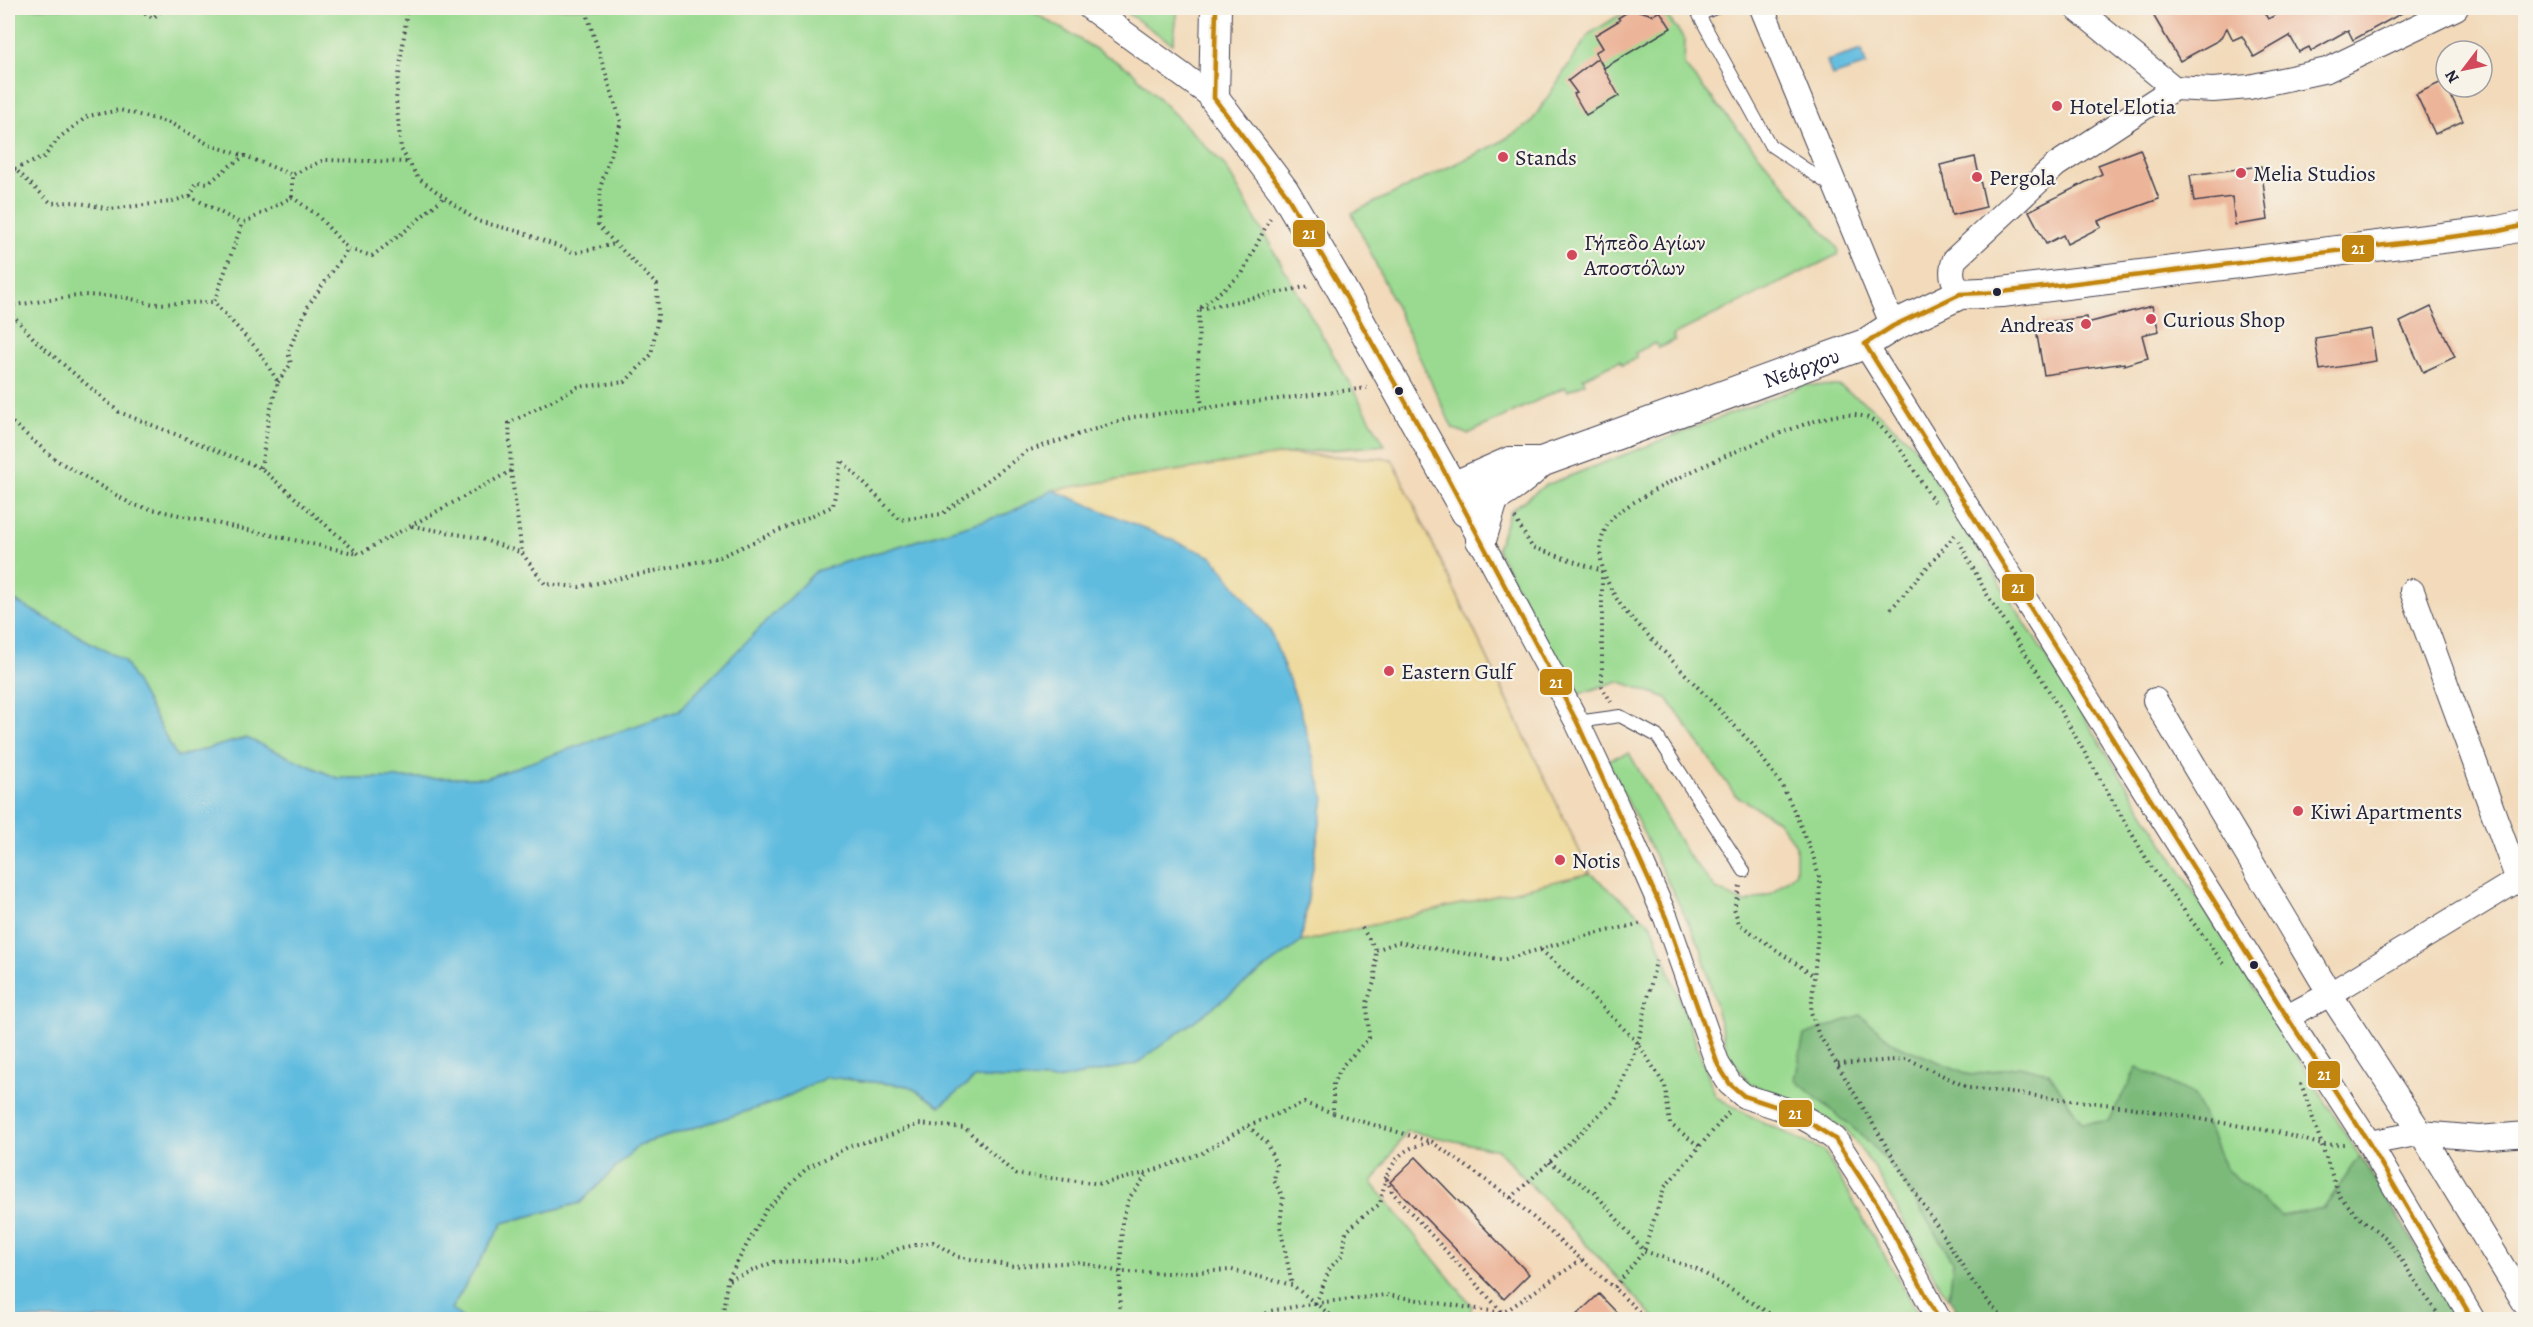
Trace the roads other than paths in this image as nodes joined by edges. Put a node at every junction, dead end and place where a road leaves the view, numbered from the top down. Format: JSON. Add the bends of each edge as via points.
{"nodes":[{"id":1,"x":1090,"y":8,"type":"edge"},
{"id":2,"x":1216,"y":8,"type":"edge"},
{"id":3,"x":1715,"y":8,"type":"edge"},
{"id":4,"x":1762,"y":8,"type":"edge"},
{"id":5,"x":2076,"y":8,"type":"edge"},
{"id":6,"x":2456,"y":8,"type":"edge"},
{"id":7,"x":2174,"y":88,"type":"junction"},
{"id":8,"x":1214,"y":98,"type":"junction"},
{"id":9,"x":1837,"y":190,"type":"junction"},
{"id":10,"x":2526,"y":225,"type":"edge"},
{"id":11,"x":1960,"y":294,"type":"junction"},
{"id":12,"x":1893,"y":326,"type":"junction"},
{"id":13,"x":1865,"y":344,"type":"junction"},
{"id":14,"x":1436,"y":456,"type":"junction"},
{"id":15,"x":1540,"y":462,"type":"junction"},
{"id":16,"x":1480,"y":473,"type":"junction"},
{"id":17,"x":1498,"y":497,"type":"junction"},
{"id":18,"x":1459,"y":500,"type":"junction"},
{"id":19,"x":1481,"y":540,"type":"junction"},
{"id":20,"x":2412,"y":591,"type":"dead end"},
{"id":21,"x":2155,"y":700,"type":"dead end"},
{"id":22,"x":1577,"y":722,"type":"junction"},
{"id":23,"x":1744,"y":871,"type":"road end"},
{"id":24,"x":2522,"y":877,"type":"edge"},
{"id":25,"x":2330,"y":994,"type":"junction"},
{"id":26,"x":2287,"y":1017,"type":"junction"},
{"id":27,"x":2421,"y":1133,"type":"junction"},
{"id":28,"x":2526,"y":1134,"type":"edge"},
{"id":29,"x":2368,"y":1143,"type":"junction"},
{"id":30,"x":2526,"y":1305,"type":"edge"},
{"id":31,"x":1939,"y":1320,"type":"edge"},
{"id":32,"x":2474,"y":1320,"type":"edge"}],
"edges":[{"from":1,"to":8,"type":"street"},
{"from":2,"to":8,"type":"street"},
{"from":3,"to":9,"type":"lane","via":[[1699,15],[1770,145]]},
{"from":4,"to":9,"type":"street"},
{"from":5,"to":7,"type":"street"},
{"from":6,"to":7,"type":"street","via":[[2327,70],[2249,87]]},
{"from":7,"to":11,"type":"street","via":[[2056,165],[1955,259],[1952,279]]},
{"from":8,"to":14,"type":"street","via":[[1284,191]]},
{"from":9,"to":12,"type":"street"},
{"from":10,"to":11,"type":"street","name":"Νεάρχου","via":[[2223,266]]},
{"from":11,"to":12,"type":"street","name":"Νεάρχου"},
{"from":12,"to":13,"type":"street","name":"Νεάρχου"},
{"from":13,"to":15,"type":"street","name":"Νεάρχου"},
{"from":13,"to":26,"type":"street"},
{"from":14,"to":16,"type":"street"},
{"from":14,"to":18,"type":"street"},
{"from":15,"to":16,"type":"street","name":"Νεάρχου","via":[[1510,462]]},
{"from":15,"to":17,"type":"street","name":"Νεάρχου"},
{"from":16,"to":18,"type":"street","name":"Νεάρχου"},
{"from":17,"to":18,"type":"street","name":"Νεάρχου"},
{"from":17,"to":19,"type":"street"},
{"from":18,"to":19,"type":"street"},
{"from":19,"to":22,"type":"street"},
{"from":20,"to":24,"type":"street"},
{"from":21,"to":25,"type":"street"},
{"from":22,"to":23,"type":"lane","via":[[1620,716],[1657,736]]},
{"from":22,"to":31,"type":"street","via":[[1666,918],[1718,1065],[1730,1084],[1744,1096],[1793,1112],[1835,1139],[1878,1205]]},
{"from":24,"to":25,"type":"street"},
{"from":25,"to":26,"type":"street"},
{"from":25,"to":27,"type":"street"},
{"from":26,"to":29,"type":"street"},
{"from":27,"to":28,"type":"street","via":[[2479,1138]]},
{"from":27,"to":29,"type":"street"},
{"from":27,"to":30,"type":"street"},
{"from":29,"to":32,"type":"street"}]}
